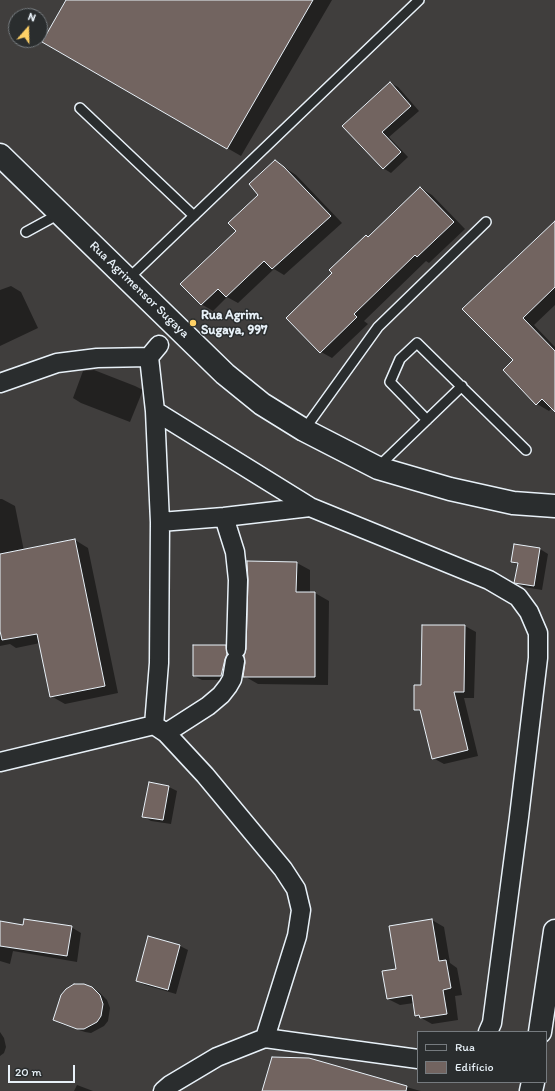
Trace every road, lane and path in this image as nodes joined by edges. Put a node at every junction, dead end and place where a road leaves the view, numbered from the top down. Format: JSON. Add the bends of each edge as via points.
{"nodes":[{"id":1,"x":419,"y":0,"type":"edge"},
{"id":2,"x":80,"y":108,"type":"dead end"},
{"id":3,"x":0,"y":155,"type":"edge"},
{"id":4,"x":61,"y":213,"type":"junction"},
{"id":5,"x":194,"y":216,"type":"junction"},
{"id":6,"x":486,"y":222,"type":"dead end"},
{"id":7,"x":26,"y":232,"type":"dead end"},
{"id":8,"x":128,"y":279,"type":"junction"},
{"id":9,"x":163,"y":342,"type":"junction"},
{"id":10,"x":0,"y":383,"type":"edge"},
{"id":11,"x":462,"y":386,"type":"junction"},
{"id":12,"x":155,"y":411,"type":"junction"},
{"id":13,"x":427,"y":420,"type":"junction"},
{"id":14,"x":304,"y":430,"type":"junction"},
{"id":15,"x":526,"y":450,"type":"dead end"},
{"id":16,"x":378,"y":468,"type":"junction"},
{"id":17,"x":555,"y":506,"type":"edge"},
{"id":18,"x":310,"y":507,"type":"junction"},
{"id":19,"x":224,"y":517,"type":"junction"},
{"id":20,"x":160,"y":522,"type":"junction"},
{"id":21,"x":160,"y":729,"type":"junction"},
{"id":22,"x":0,"y":762,"type":"edge"},
{"id":23,"x":555,"y":931,"type":"edge"},
{"id":24,"x":488,"y":1031,"type":"edge"},
{"id":25,"x":540,"y":1031,"type":"edge"},
{"id":26,"x":265,"y":1038,"type":"junction"},
{"id":27,"x":417,"y":1059,"type":"edge"},
{"id":28,"x":163,"y":1091,"type":"edge"}],
"edges":[{"from":1,"to":5,"type":"lane"},
{"from":2,"to":5,"type":"lane"},
{"from":3,"to":4,"type":"main road","name":"Rua Agrimensor Sugaya"},
{"from":4,"to":7,"type":"lane"},
{"from":4,"to":8,"type":"main road","name":"Rua Agrimensor Sugaya"},
{"from":5,"to":8,"type":"lane"},
{"from":6,"to":14,"type":"lane","via":[[378,327]]},
{"from":8,"to":9,"type":"main road","name":"Rua Agrimensor Sugaya"},
{"from":9,"to":10,"type":"street","via":[[96,358],[57,364]]},
{"from":9,"to":12,"type":"street"},
{"from":9,"to":14,"type":"main road","name":"Rua Agrimensor Sugaya","via":[[225,374],[262,404]]},
{"from":11,"to":13,"type":"lane"},
{"from":11,"to":13,"type":"lane","via":[[417,343],[400,359],[390,382]]},
{"from":11,"to":15,"type":"lane"},
{"from":12,"to":18,"type":"street"},
{"from":12,"to":20,"type":"street"},
{"from":13,"to":16,"type":"lane"},
{"from":14,"to":16,"type":"main road","name":"Rua Agrimensor Sugaya"},
{"from":16,"to":17,"type":"main road","name":"Rua Agrimensor Sugaya","via":[[450,489],[506,501]]},
{"from":18,"to":19,"type":"street"},
{"from":18,"to":24,"type":"street","via":[[489,580],[518,597],[529,612],[538,633],[538,658],[519,817],[492,1023]]},
{"from":19,"to":20,"type":"street"},
{"from":19,"to":21,"type":"street","via":[[235,552],[238,580],[232,679],[221,695],[208,706]]},
{"from":20,"to":21,"type":"street"},
{"from":21,"to":22,"type":"street"},
{"from":21,"to":26,"type":"street","via":[[230,804],[296,889],[301,910],[297,936]]},
{"from":23,"to":25,"type":"main road"},
{"from":26,"to":27,"type":"street"},
{"from":26,"to":28,"type":"street","via":[[217,1057]]}]}
